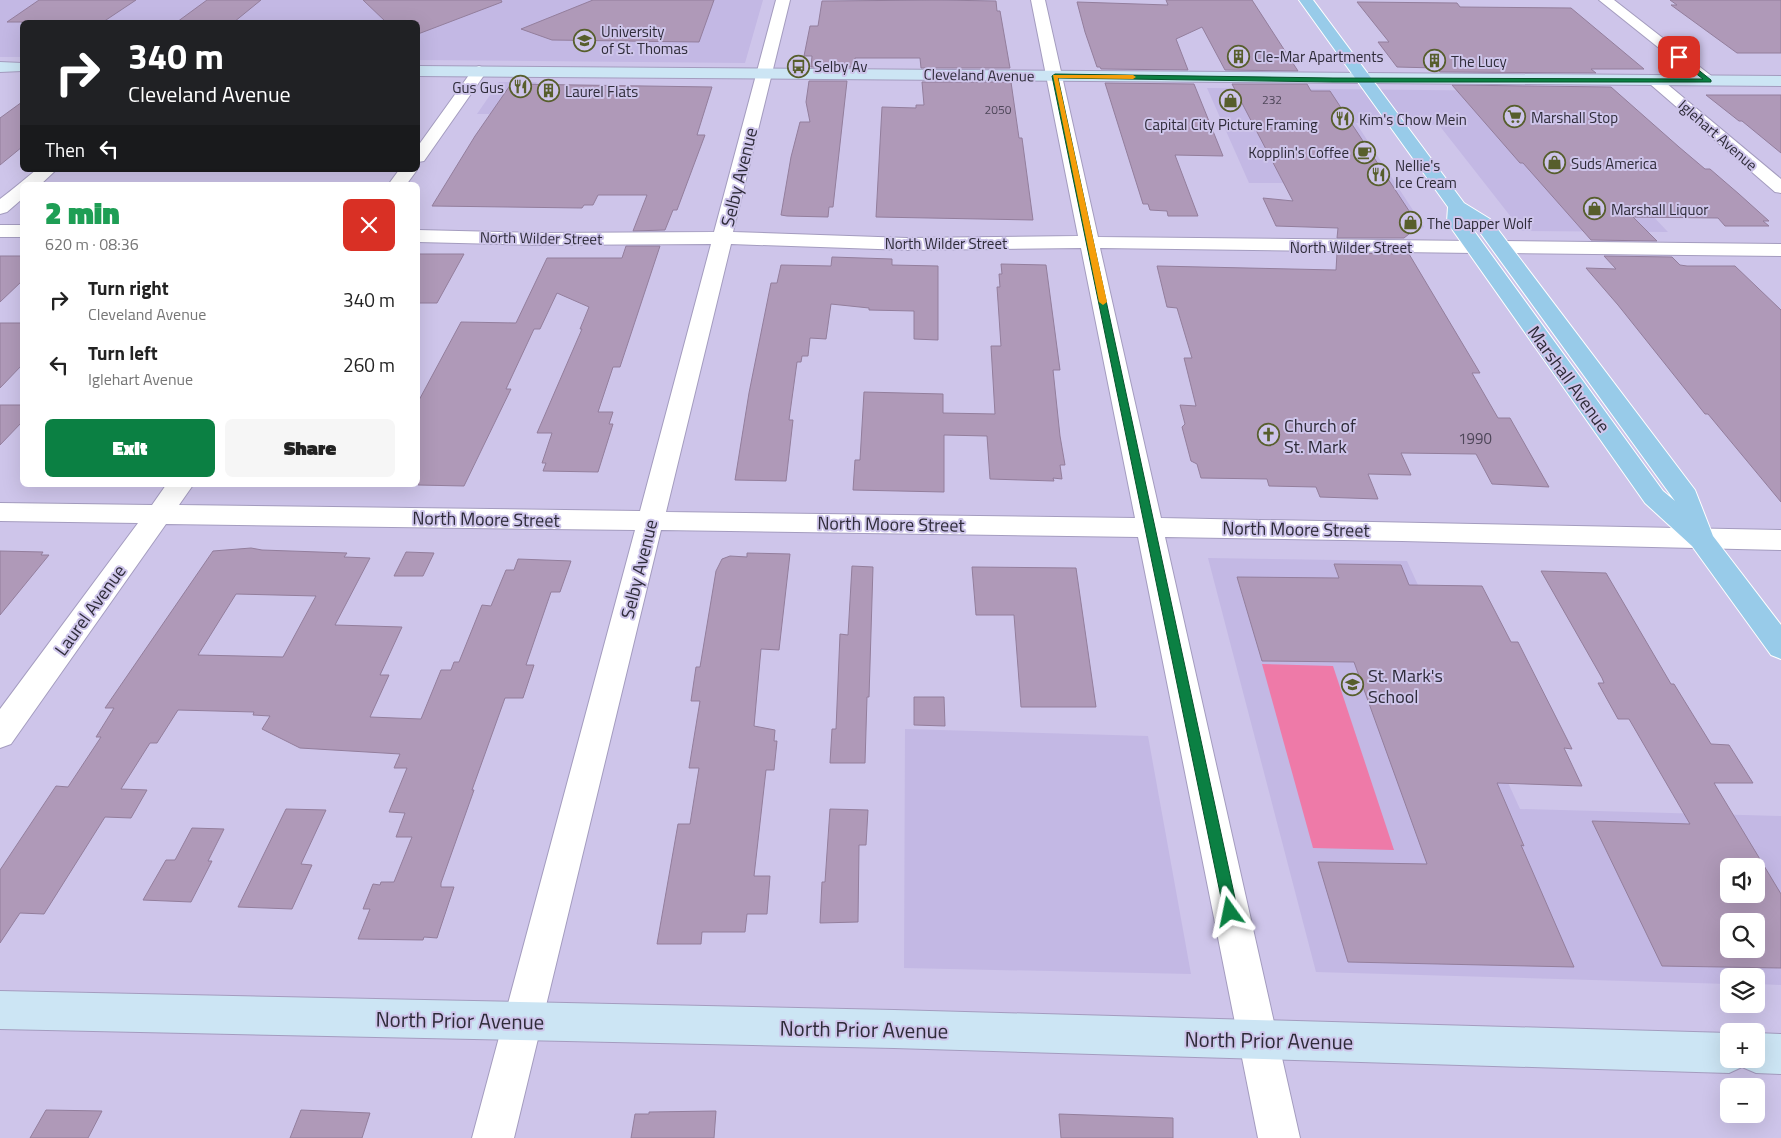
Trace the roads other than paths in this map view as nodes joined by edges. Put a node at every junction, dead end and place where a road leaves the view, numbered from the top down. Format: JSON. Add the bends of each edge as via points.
{"nodes":[{"id":1,"x":784,"y":0,"type":"edge"},
{"id":2,"x":1038,"y":0,"type":"edge"},
{"id":3,"x":1306,"y":0,"type":"edge"},
{"id":4,"x":1606,"y":0,"type":"edge"},
{"id":5,"x":0,"y":67,"type":"edge"},
{"id":6,"x":20,"y":67,"type":"edge"},
{"id":7,"x":420,"y":71,"type":"edge"},
{"id":8,"x":479,"y":71,"type":"junction"},
{"id":9,"x":765,"y":73,"type":"junction"},
{"id":10,"x":1055,"y":76,"type":"junction"},
{"id":11,"x":1363,"y":80,"type":"junction"},
{"id":12,"x":1655,"y":81,"type":"junction"},
{"id":13,"x":1709,"y":81,"type":"junction"},
{"id":14,"x":1781,"y":81,"type":"edge"},
{"id":15,"x":420,"y":154,"type":"edge"},
{"id":16,"x":45,"y":172,"type":"edge"},
{"id":17,"x":33,"y":182,"type":"edge"},
{"id":18,"x":1781,"y":188,"type":"edge"},
{"id":19,"x":20,"y":192,"type":"edge"},
{"id":20,"x":1457,"y":207,"type":"junction"},
{"id":21,"x":0,"y":208,"type":"edge"},
{"id":22,"x":0,"y":231,"type":"edge"},
{"id":23,"x":20,"y":231,"type":"edge"},
{"id":24,"x":420,"y":236,"type":"edge"},
{"id":25,"x":724,"y":238,"type":"junction"},
{"id":26,"x":1090,"y":243,"type":"junction"},
{"id":27,"x":1474,"y":247,"type":"junction"},
{"id":28,"x":1501,"y":247,"type":"junction"},
{"id":29,"x":1781,"y":250,"type":"edge"},
{"id":30,"x":179,"y":487,"type":"edge"},
{"id":31,"x":0,"y":512,"type":"edge"},
{"id":32,"x":159,"y":514,"type":"junction"},
{"id":33,"x":651,"y":521,"type":"junction"},
{"id":34,"x":1150,"y":528,"type":"junction"},
{"id":35,"x":1702,"y":539,"type":"junction"},
{"id":36,"x":1781,"y":540,"type":"edge"},
{"id":37,"x":1781,"y":647,"type":"edge"},
{"id":38,"x":0,"y":734,"type":"edge"},
{"id":39,"x":0,"y":1010,"type":"edge"},
{"id":40,"x":523,"y":1021,"type":"junction"},
{"id":41,"x":1259,"y":1040,"type":"junction"},
{"id":42,"x":1720,"y":1053,"type":"edge"},
{"id":43,"x":1765,"y":1053,"type":"edge"},
{"id":44,"x":1781,"y":1054,"type":"edge"},
{"id":45,"x":493,"y":1138,"type":"edge"},
{"id":46,"x":1279,"y":1138,"type":"edge"}],
"edges":[{"from":1,"to":9,"type":"street","name":"Selby Avenue"},
{"from":2,"to":10,"type":"street"},
{"from":3,"to":11,"type":"main road","name":"Marshall Avenue"},
{"from":4,"to":13,"type":"street","name":"Iglehart Avenue"},
{"from":5,"to":6,"type":"street"},
{"from":7,"to":8,"type":"street","name":"Cleveland Avenue"},
{"from":8,"to":9,"type":"street","name":"Cleveland Avenue"},
{"from":8,"to":15,"type":"street"},
{"from":9,"to":10,"type":"street","name":"Cleveland Avenue"},
{"from":9,"to":25,"type":"street","name":"Selby Avenue"},
{"from":10,"to":11,"type":"street","name":"Cleveland Avenue"},
{"from":10,"to":26,"type":"street"},
{"from":11,"to":12,"type":"street","name":"Cleveland Avenue"},
{"from":11,"to":20,"type":"main road","name":"Marshall Avenue"},
{"from":12,"to":13,"type":"street","name":"Cleveland Avenue"},
{"from":12,"to":18,"type":"street","name":"Iglehart Avenue"},
{"from":13,"to":14,"type":"street","name":"Cleveland Avenue"},
{"from":16,"to":17,"type":"street"},
{"from":19,"to":21,"type":"street"},
{"from":20,"to":27,"type":"main road","name":"Marshall Avenue","via":[[1456,222]]},
{"from":20,"to":28,"type":"main road","name":"Marshall Avenue","via":[[1483,223]]},
{"from":22,"to":23,"type":"street"},
{"from":24,"to":25,"type":"street","name":"North Wilder Street"},
{"from":25,"to":26,"type":"street","name":"North Wilder Street","via":[[907,244]]},
{"from":25,"to":33,"type":"street","name":"Selby Avenue"},
{"from":26,"to":27,"type":"street","name":"North Wilder Street"},
{"from":26,"to":34,"type":"street"},
{"from":27,"to":35,"type":"main road","name":"Marshall Avenue","via":[[1654,497]]},
{"from":28,"to":29,"type":"street"},
{"from":28,"to":35,"type":"main road","name":"Marshall Avenue","via":[[1686,496]]},
{"from":30,"to":32,"type":"street","name":"Laurel Avenue"},
{"from":31,"to":32,"type":"street","name":"North Moore Street"},
{"from":32,"to":33,"type":"street","name":"North Moore Street"},
{"from":32,"to":38,"type":"street","name":"Laurel Avenue"},
{"from":33,"to":34,"type":"street","name":"North Moore Street"},
{"from":33,"to":40,"type":"street","name":"Selby Avenue"},
{"from":34,"to":35,"type":"street","name":"North Moore Street"},
{"from":34,"to":41,"type":"street"},
{"from":35,"to":36,"type":"street","name":"North Moore Street"},
{"from":35,"to":37,"type":"main road","name":"Marshall Avenue"},
{"from":39,"to":40,"type":"street","name":"North Prior Avenue"},
{"from":40,"to":41,"type":"street","name":"North Prior Avenue"},
{"from":40,"to":45,"type":"street","name":"Selby Avenue"},
{"from":41,"to":42,"type":"street","name":"North Prior Avenue"},
{"from":41,"to":46,"type":"street"},
{"from":43,"to":44,"type":"street"}]}
